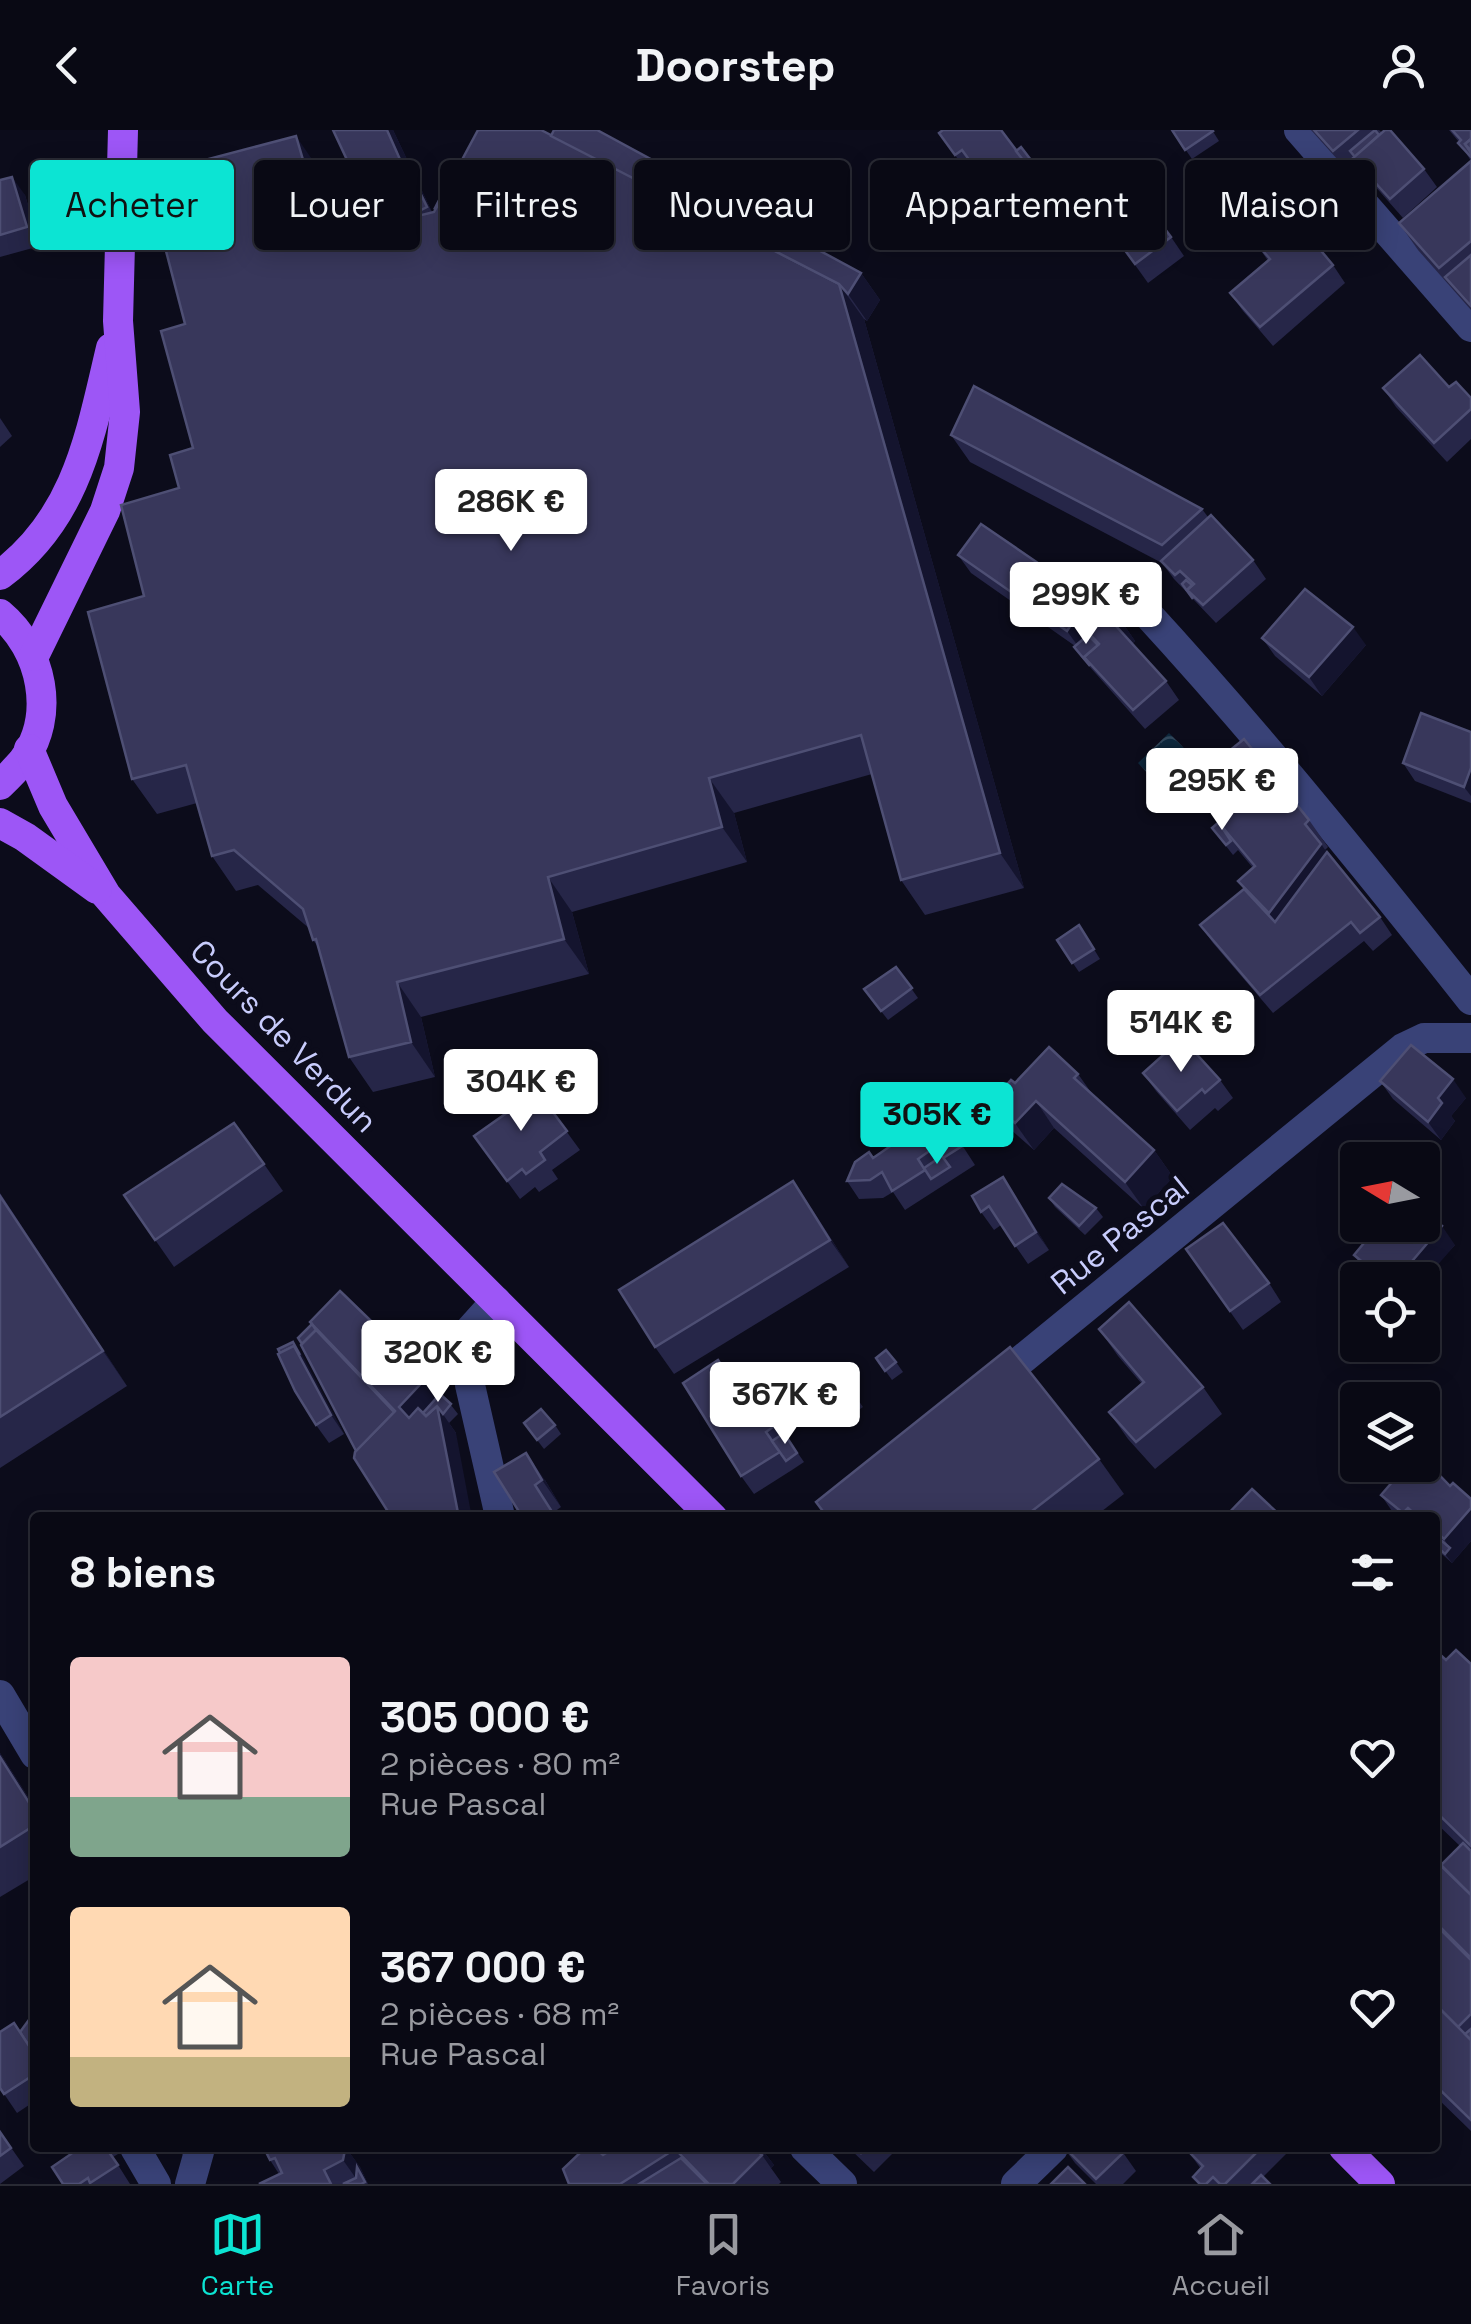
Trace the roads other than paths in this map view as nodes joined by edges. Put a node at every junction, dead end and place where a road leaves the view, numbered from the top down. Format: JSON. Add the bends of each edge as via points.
{"nodes":[{"id":1,"x":123,"y":130,"type":"edge"},
{"id":2,"x":1299,"y":130,"type":"edge"},
{"id":3,"x":118,"y":321,"type":"junction"},
{"id":4,"x":1471,"y":327,"type":"edge"},
{"id":5,"x":0,"y":575,"type":"edge"},
{"id":6,"x":1142,"y":608,"type":"dead end"},
{"id":7,"x":0,"y":614,"type":"edge"},
{"id":8,"x":34,"y":656,"type":"junction"},
{"id":9,"x":29,"y":749,"type":"junction"},
{"id":10,"x":0,"y":785,"type":"edge"},
{"id":11,"x":0,"y":823,"type":"edge"},
{"id":12,"x":106,"y":895,"type":"junction"},
{"id":13,"x":1471,"y":1000,"type":"edge"},
{"id":14,"x":1471,"y":1038,"type":"edge"},
{"id":15,"x":496,"y":1301,"type":"junction"},
{"id":16,"x":962,"y":1408,"type":"edge"},
{"id":17,"x":499,"y":1512,"type":"edge"},
{"id":18,"x":707,"y":1512,"type":"edge"},
{"id":19,"x":0,"y":1695,"type":"edge"},
{"id":20,"x":30,"y":1746,"type":"edge"},
{"id":21,"x":137,"y":2152,"type":"edge"},
{"id":22,"x":199,"y":2152,"type":"edge"},
{"id":23,"x":809,"y":2152,"type":"edge"},
{"id":24,"x":1049,"y":2152,"type":"edge"},
{"id":25,"x":1348,"y":2152,"type":"edge"},
{"id":26,"x":156,"y":2184,"type":"edge"},
{"id":27,"x":190,"y":2184,"type":"edge"},
{"id":28,"x":842,"y":2184,"type":"edge"},
{"id":29,"x":1016,"y":2184,"type":"edge"},
{"id":30,"x":1380,"y":2184,"type":"edge"}],
"edges":[{"from":1,"to":3,"type":"main road"},
{"from":2,"to":4,"type":"street"},
{"from":3,"to":5,"type":"main road","via":[[88,444],[65,504],[26,556]]},
{"from":3,"to":8,"type":"main road","via":[[126,412],[119,468],[105,512]]},
{"from":6,"to":13,"type":"street","via":[[1216,688]]},
{"from":7,"to":8,"type":"main road"},
{"from":8,"to":9,"type":"main road","via":[[42,692],[39,728]]},
{"from":9,"to":10,"type":"main road"},
{"from":9,"to":12,"type":"main road","name":"Cours de Verdun","via":[[53,806]]},
{"from":11,"to":12,"type":"main road","name":"Cours de Verdun"},
{"from":12,"to":15,"type":"main road","name":"Cours de Verdun","via":[[226,1032]]},
{"from":14,"to":16,"type":"street","name":"Rue Pascal","via":[[1424,1038],[1403,1048]]},
{"from":15,"to":17,"type":"street","via":[[470,1330],[470,1384]]},
{"from":15,"to":18,"type":"main road","name":"Cours de Verdun"},
{"from":19,"to":20,"type":"street"},
{"from":21,"to":26,"type":"street"},
{"from":22,"to":27,"type":"street"},
{"from":23,"to":28,"type":"street"},
{"from":24,"to":29,"type":"street"},
{"from":25,"to":30,"type":"main road"}]}
